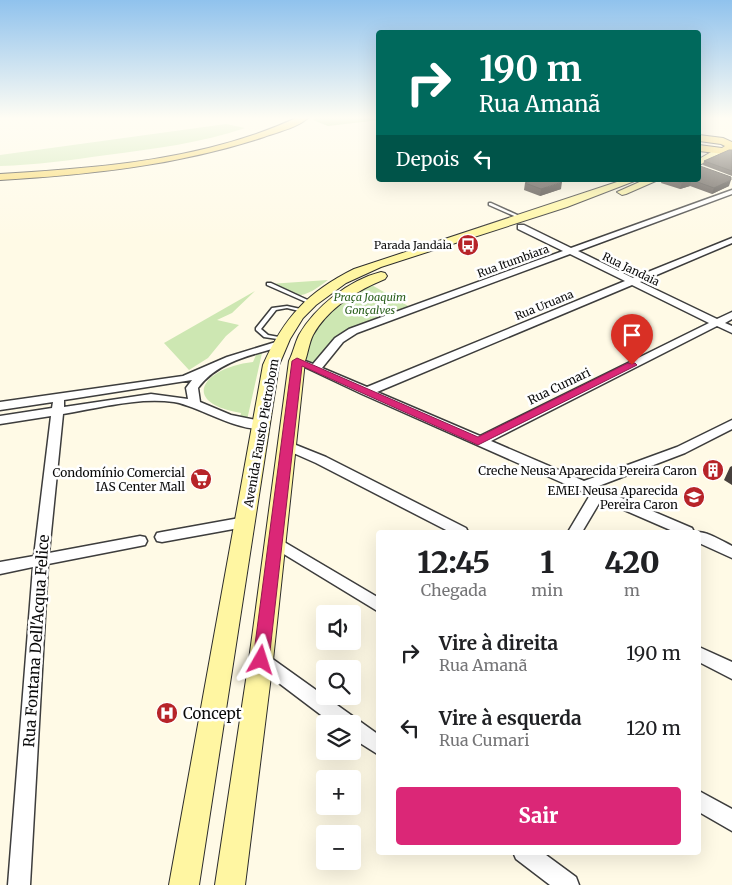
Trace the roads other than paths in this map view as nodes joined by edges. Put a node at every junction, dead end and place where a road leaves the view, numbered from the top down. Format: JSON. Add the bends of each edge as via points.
{"nodes":[{"id":1,"x":100,"y":158,"type":"edge"},
{"id":2,"x":169,"y":158,"type":"edge"},
{"id":3,"x":94,"y":159,"type":"junction"},
{"id":4,"x":53,"y":163,"type":"junction"},
{"id":5,"x":0,"y":168,"type":"edge"},
{"id":6,"x":100,"y":170,"type":"junction"},
{"id":7,"x":50,"y":174,"type":"junction"},
{"id":8,"x":0,"y":177,"type":"edge"},
{"id":9,"x":627,"y":182,"type":"edge"},
{"id":10,"x":648,"y":182,"type":"edge"},
{"id":11,"x":732,"y":192,"type":"edge"},
{"id":12,"x":490,"y":204,"type":"dead end"},
{"id":13,"x":521,"y":223,"type":"junction"},
{"id":14,"x":732,"y":240,"type":"edge"},
{"id":15,"x":571,"y":252,"type":"junction"},
{"id":16,"x":633,"y":282,"type":"junction"},
{"id":17,"x":269,"y":284,"type":"dead end"},
{"id":18,"x":306,"y":306,"type":"junction"},
{"id":19,"x":732,"y":315,"type":"edge"},
{"id":20,"x":717,"y":323,"type":"junction"},
{"id":21,"x":732,"y":330,"type":"edge"},
{"id":22,"x":281,"y":341,"type":"junction"},
{"id":23,"x":297,"y":361,"type":"junction"},
{"id":24,"x":208,"y":369,"type":"junction"},
{"id":25,"x":315,"y":369,"type":"junction"},
{"id":26,"x":366,"y":392,"type":"junction"},
{"id":27,"x":58,"y":404,"type":"junction"},
{"id":28,"x":195,"y":404,"type":"junction"},
{"id":29,"x":0,"y":406,"type":"edge"},
{"id":30,"x":0,"y":420,"type":"edge"},
{"id":31,"x":732,"y":424,"type":"edge"},
{"id":32,"x":262,"y":425,"type":"junction"},
{"id":33,"x":478,"y":442,"type":"junction"},
{"id":34,"x":286,"y":445,"type":"junction"},
{"id":35,"x":582,"y":488,"type":"junction"},
{"id":36,"x":598,"y":494,"type":"junction"},
{"id":37,"x":245,"y":522,"type":"junction"},
{"id":38,"x":457,"y":530,"type":"edge"},
{"id":39,"x":576,"y":530,"type":"edge"},
{"id":40,"x":682,"y":530,"type":"edge"},
{"id":41,"x":162,"y":537,"type":"dead end"},
{"id":42,"x":701,"y":539,"type":"edge"},
{"id":43,"x":140,"y":541,"type":"dead end"},
{"id":44,"x":274,"y":541,"type":"junction"},
{"id":45,"x":732,"y":552,"type":"edge"},
{"id":46,"x":41,"y":559,"type":"junction"},
{"id":47,"x":0,"y":568,"type":"edge"},
{"id":48,"x":376,"y":604,"type":"edge"},
{"id":49,"x":701,"y":655,"type":"edge"},
{"id":50,"x":261,"y":660,"type":"junction"},
{"id":51,"x":732,"y":671,"type":"edge"},
{"id":52,"x":336,"y":715,"type":"edge"},
{"id":53,"x":361,"y":733,"type":"edge"},
{"id":54,"x":376,"y":744,"type":"edge"},
{"id":55,"x":701,"y":802,"type":"edge"},
{"id":56,"x":732,"y":821,"type":"edge"},
{"id":57,"x":527,"y":855,"type":"edge"},
{"id":58,"x":233,"y":882,"type":"edge"},
{"id":59,"x":19,"y":885,"type":"edge"},
{"id":60,"x":184,"y":885,"type":"edge"},
{"id":61,"x":568,"y":885,"type":"edge"}],
"edges":[{"from":1,"to":3,"type":"main road"},
{"from":2,"to":6,"type":"main road"},
{"from":3,"to":4,"type":"main road"},
{"from":3,"to":6,"type":"main road","via":[[81,166]]},
{"from":4,"to":5,"type":"main road"},
{"from":4,"to":7,"type":"main road","via":[[64,167]]},
{"from":6,"to":7,"type":"main road"},
{"from":7,"to":8,"type":"main road"},
{"from":9,"to":13,"type":"main road","name":"Avenida Fausto Pietrobom"},
{"from":10,"to":13,"type":"main road","name":"Avenida Fausto Pietrobom"},
{"from":11,"to":15,"type":"street","name":"Rua Itumbiara"},
{"from":12,"to":13,"type":"lane"},
{"from":13,"to":15,"type":"street","name":"Rua Jandaia"},
{"from":13,"to":18,"type":"main road","name":"Avenida Fausto Pietrobom","via":[[365,270],[329,288]]},
{"from":13,"to":23,"type":"main road","name":"Avenida Fausto Pietrobom","via":[[369,281],[350,292],[326,311],[308,333]]},
{"from":14,"to":16,"type":"street","name":"Rua Uruana"},
{"from":15,"to":16,"type":"street","name":"Rua Jandaia"},
{"from":15,"to":25,"type":"street","name":"Rua Itumbiara","via":[[353,331],[339,340]]},
{"from":16,"to":20,"type":"street","name":"Rua Jandaia"},
{"from":16,"to":26,"type":"street","name":"Rua Uruana"},
{"from":17,"to":18,"type":"lane"},
{"from":18,"to":22,"type":"main road","name":"Avenida Fausto Pietrobom"},
{"from":18,"to":22,"type":"lane","via":[[274,309],[258,329],[266,336]]},
{"from":19,"to":20,"type":"street","name":"Rua Cumari"},
{"from":20,"to":21,"type":"street","name":"Rua Jandaia"},
{"from":20,"to":33,"type":"street","name":"Rua Cumari"},
{"from":22,"to":24,"type":"street"},
{"from":22,"to":32,"type":"main road","name":"Avenida Fausto Pietrobom","via":[[271,365]]},
{"from":23,"to":25,"type":"street"},
{"from":23,"to":34,"type":"main road","name":"Avenida Fausto Pietrobom"},
{"from":24,"to":27,"type":"street","via":[[186,379]]},
{"from":24,"to":28,"type":"street","via":[[192,388]]},
{"from":25,"to":26,"type":"street"},
{"from":26,"to":33,"type":"street"},
{"from":27,"to":28,"type":"street","via":[[151,398]]},
{"from":27,"to":29,"type":"street"},
{"from":27,"to":30,"type":"street"},
{"from":27,"to":46,"type":"street","name":"Rua Fontana Dell'Acqua Felice"},
{"from":28,"to":32,"type":"street","via":[[214,414]]},
{"from":31,"to":35,"type":"street","via":[[681,450]]},
{"from":32,"to":37,"type":"main road","name":"Avenida Fausto Pietrobom"},
{"from":33,"to":35,"type":"street"},
{"from":34,"to":38,"type":"street"},
{"from":34,"to":44,"type":"main road","name":"Avenida Fausto Pietrobom"},
{"from":35,"to":36,"type":"street"},
{"from":36,"to":39,"type":"street"},
{"from":36,"to":40,"type":"street"},
{"from":37,"to":41,"type":"street"},
{"from":37,"to":60,"type":"main road","name":"Avenida Fausto Pietrobom"},
{"from":42,"to":45,"type":"street"},
{"from":43,"to":46,"type":"street"},
{"from":44,"to":48,"type":"street"},
{"from":44,"to":50,"type":"main road","name":"Avenida Fausto Pietrobom"},
{"from":46,"to":47,"type":"street"},
{"from":46,"to":59,"type":"street","name":"Rua Fontana Dell'Acqua Felice"},
{"from":49,"to":51,"type":"street"},
{"from":50,"to":52,"type":"street"},
{"from":50,"to":58,"type":"main road","name":"Avenida Fausto Pietrobom"},
{"from":53,"to":54,"type":"street"},
{"from":55,"to":56,"type":"street"},
{"from":57,"to":61,"type":"street"}]}
